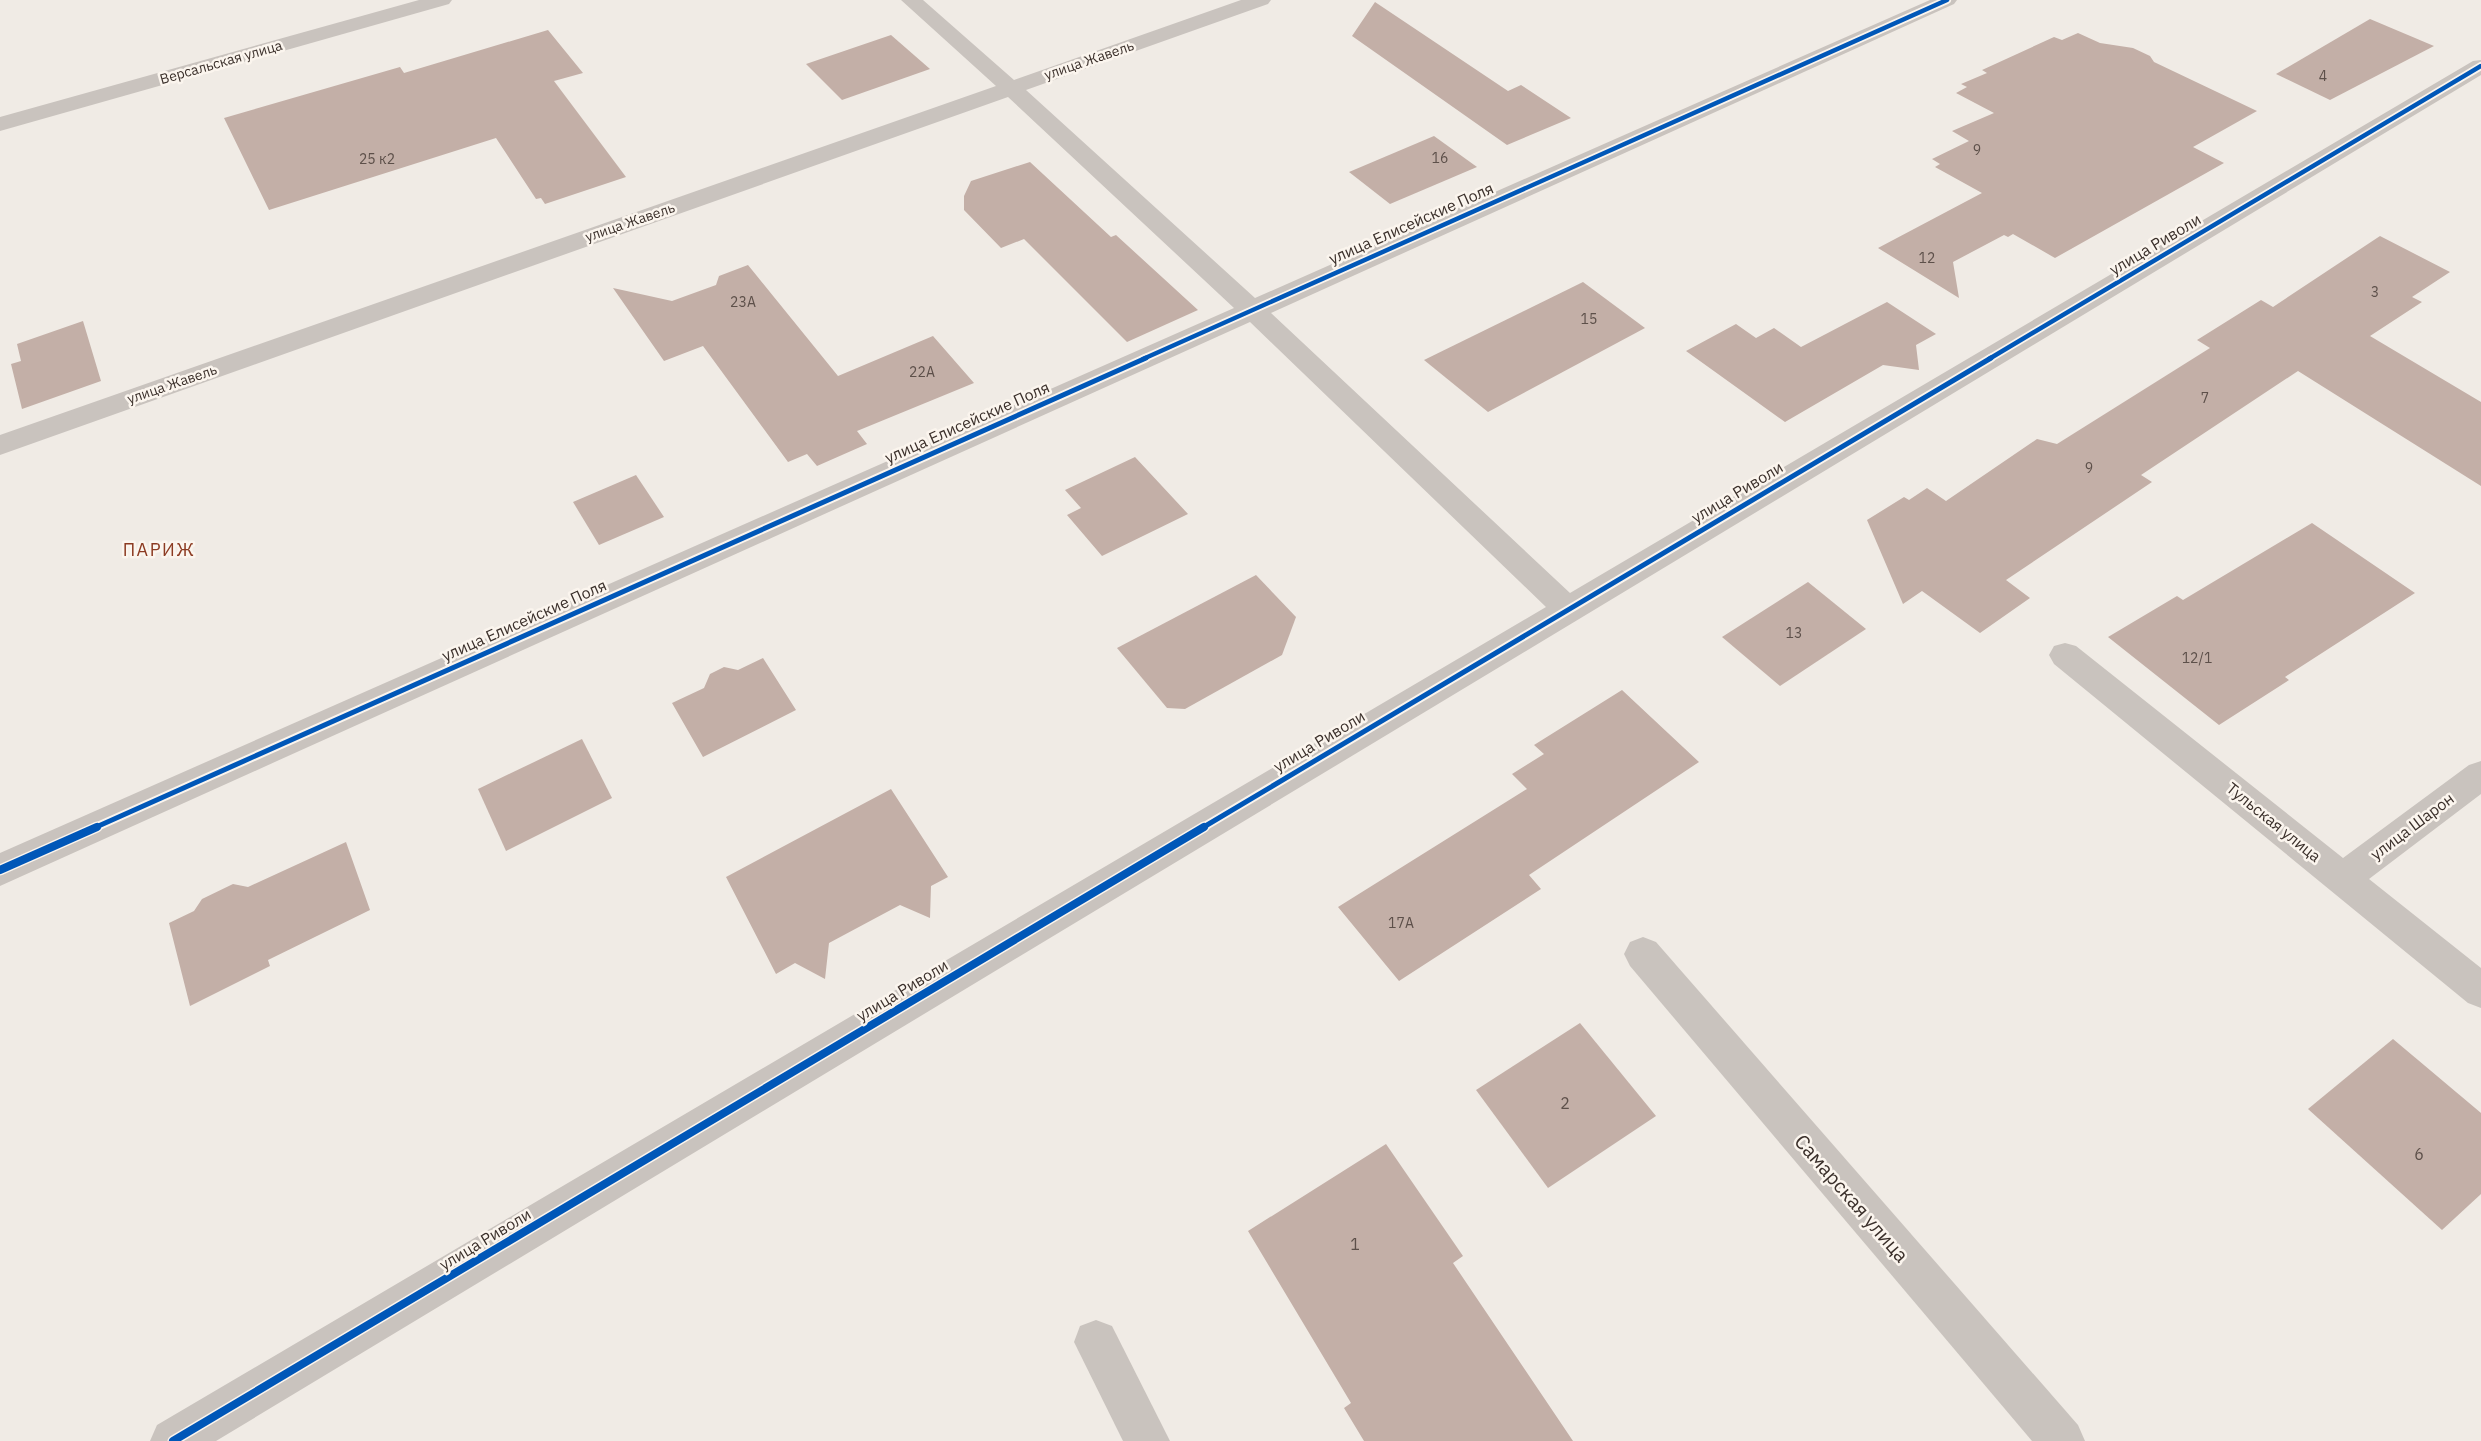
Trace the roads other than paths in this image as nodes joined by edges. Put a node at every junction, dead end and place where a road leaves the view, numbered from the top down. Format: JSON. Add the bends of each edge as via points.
{"nodes":[{"id":1,"x":442,"y":0,"type":"edge"},
{"id":2,"x":911,"y":0,"type":"edge"},
{"id":3,"x":1261,"y":0,"type":"edge"},
{"id":4,"x":1947,"y":0,"type":"edge"},
{"id":5,"x":2481,"y":66,"type":"edge"},
{"id":6,"x":1011,"y":87,"type":"junction"},
{"id":7,"x":0,"y":124,"type":"edge"},
{"id":8,"x":1253,"y":309,"type":"junction"},
{"id":9,"x":0,"y":445,"type":"edge"},
{"id":10,"x":1567,"y":609,"type":"junction"},
{"id":11,"x":2065,"y":655,"type":"dead end"},
{"id":12,"x":2481,"y":775,"type":"edge"},
{"id":13,"x":0,"y":870,"type":"edge"},
{"id":14,"x":2344,"y":878,"type":"junction"},
{"id":15,"x":1643,"y":954,"type":"dead end"},
{"id":16,"x":2481,"y":991,"type":"edge"},
{"id":17,"x":1096,"y":1342,"type":"dead end"},
{"id":18,"x":173,"y":1441,"type":"edge"},
{"id":19,"x":1147,"y":1441,"type":"edge"},
{"id":20,"x":2062,"y":1441,"type":"edge"}],
"edges":[{"from":1,"to":7,"type":"street","name":"Версальская улица"},
{"from":2,"to":6,"type":"street"},
{"from":3,"to":6,"type":"street","name":"улица Жавель"},
{"from":4,"to":8,"type":"street","name":"улица Елисейские Поля"},
{"from":5,"to":10,"type":"street","name":"улица Риволи"},
{"from":6,"to":8,"type":"street"},
{"from":6,"to":9,"type":"street","name":"улица Жавель"},
{"from":8,"to":10,"type":"street"},
{"from":8,"to":13,"type":"street","name":"улица Елисейские Поля"},
{"from":10,"to":18,"type":"street","name":"улица Риволи"},
{"from":11,"to":14,"type":"street","name":"Тульская улица"},
{"from":12,"to":14,"type":"street","name":"улица Шарон"},
{"from":14,"to":16,"type":"street","name":"Тульская улица"},
{"from":15,"to":20,"type":"street","name":"Самарская улица"},
{"from":17,"to":19,"type":"street"}]}
